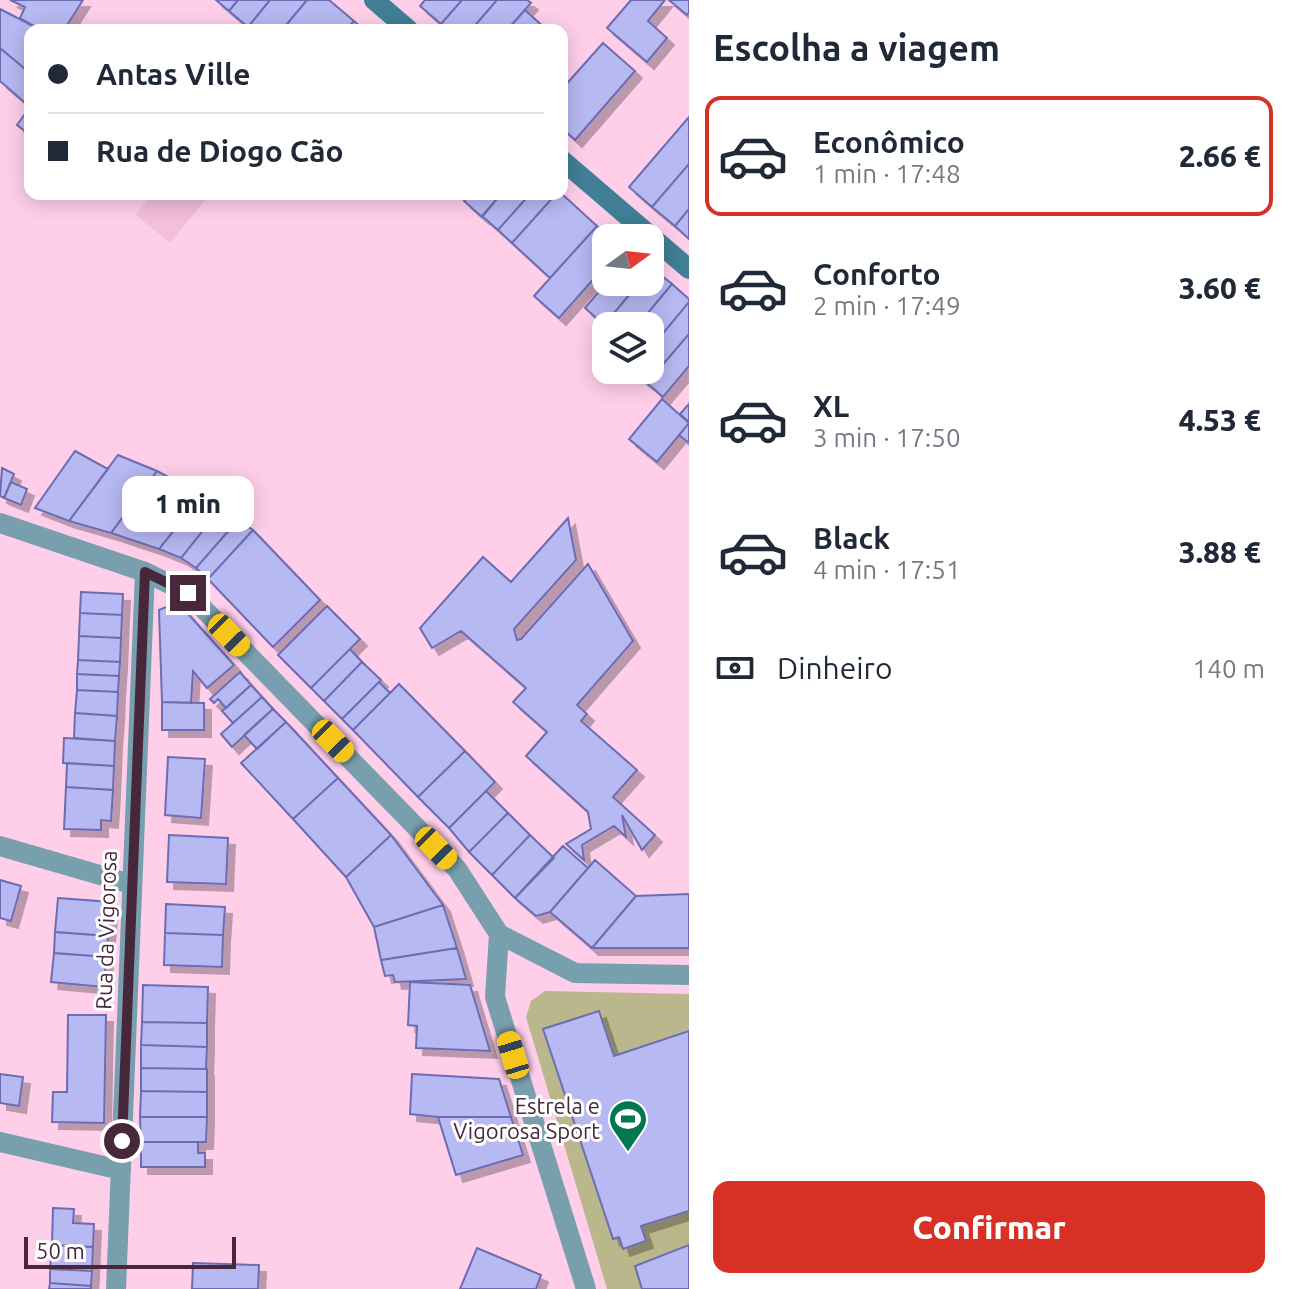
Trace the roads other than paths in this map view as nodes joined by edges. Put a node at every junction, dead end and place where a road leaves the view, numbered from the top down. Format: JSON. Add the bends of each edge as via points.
{"nodes":[{"id":1,"x":374,"y":0,"type":"edge"},
{"id":2,"x":402,"y":24,"type":"edge"},
{"id":3,"x":568,"y":165,"type":"edge"},
{"id":4,"x":689,"y":269,"type":"edge"},
{"id":5,"x":0,"y":523,"type":"edge"},
{"id":6,"x":145,"y":572,"type":"junction"},
{"id":7,"x":0,"y":846,"type":"edge"},
{"id":8,"x":131,"y":884,"type":"junction"},
{"id":9,"x":499,"y":934,"type":"junction"},
{"id":10,"x":689,"y":975,"type":"edge"},
{"id":11,"x":0,"y":1142,"type":"edge"},
{"id":12,"x":121,"y":1170,"type":"junction"},
{"id":13,"x":116,"y":1289,"type":"edge"},
{"id":14,"x":586,"y":1289,"type":"edge"}],
"edges":[{"from":1,"to":2,"type":"main road"},
{"from":3,"to":4,"type":"main road"},
{"from":5,"to":6,"type":"street"},
{"from":6,"to":8,"type":"street","name":"Rua da Vigorosa"},
{"from":6,"to":9,"type":"street","via":[[188,593],[457,869]]},
{"from":7,"to":8,"type":"street"},
{"from":8,"to":12,"type":"street","name":"Rua da Vigorosa"},
{"from":9,"to":10,"type":"street","via":[[575,973]]},
{"from":9,"to":14,"type":"street","via":[[495,997]]},
{"from":11,"to":12,"type":"street"},
{"from":12,"to":13,"type":"street","name":"Rua da Vigorosa"}]}
